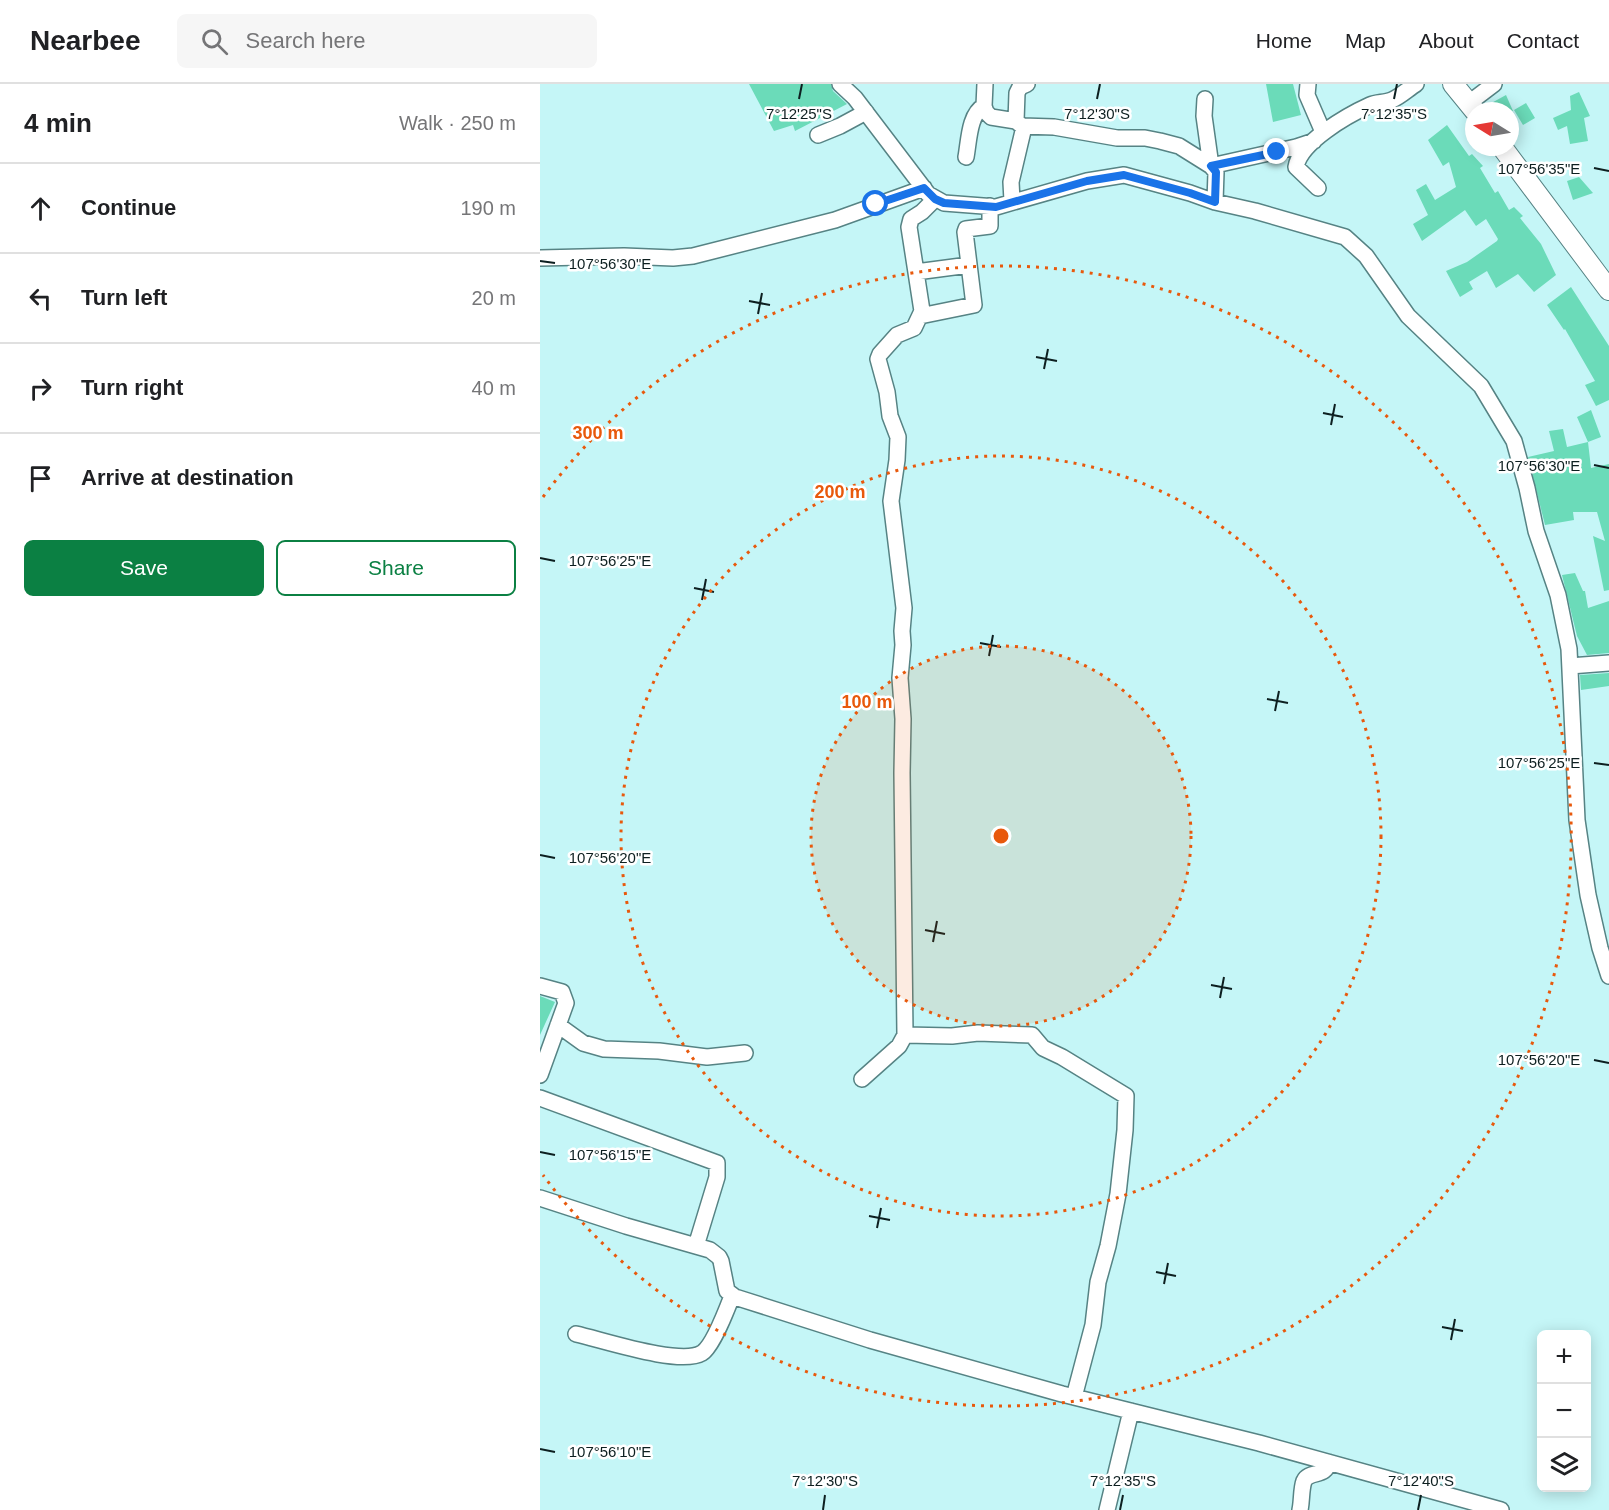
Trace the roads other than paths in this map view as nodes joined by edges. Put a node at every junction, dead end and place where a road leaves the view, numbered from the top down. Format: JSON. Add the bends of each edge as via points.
{"nodes":[{"id":1,"x":840,"y":84,"type":"edge"},
{"id":2,"x":985,"y":84,"type":"edge"},
{"id":3,"x":1027,"y":84,"type":"edge"},
{"id":4,"x":1308,"y":84,"type":"edge"},
{"id":5,"x":1416,"y":84,"type":"edge"},
{"id":6,"x":1453,"y":84,"type":"edge"},
{"id":7,"x":1494,"y":84,"type":"edge"},
{"id":8,"x":855,"y":91,"type":"edge"},
{"id":9,"x":1205,"y":99,"type":"dead end"},
{"id":10,"x":1468,"y":102,"type":"edge"},
{"id":11,"x":1477,"y":102,"type":"edge"},
{"id":12,"x":984,"y":106,"type":"junction"},
{"id":13,"x":866,"y":112,"type":"junction"},
{"id":14,"x":1019,"y":123,"type":"junction"},
{"id":15,"x":818,"y":135,"type":"dead end"},
{"id":16,"x":1319,"y":136,"type":"junction"},
{"id":17,"x":1509,"y":156,"type":"edge"},
{"id":18,"x":966,"y":157,"type":"dead end"},
{"id":19,"x":1211,"y":166,"type":"junction"},
{"id":20,"x":924,"y":188,"type":"junction"},
{"id":21,"x":1318,"y":188,"type":"dead end"},
{"id":22,"x":1215,"y":197,"type":"junction"},
{"id":23,"x":935,"y":199,"type":"junction"},
{"id":24,"x":1012,"y":201,"type":"junction"},
{"id":25,"x":990,"y":207,"type":"junction"},
{"id":26,"x":540,"y":258,"type":"edge"},
{"id":27,"x":969,"y":265,"type":"junction"},
{"id":28,"x":916,"y":272,"type":"junction"},
{"id":29,"x":1609,"y":290,"type":"edge"},
{"id":30,"x":920,"y":316,"type":"junction"},
{"id":31,"x":1609,"y":663,"type":"edge"},
{"id":32,"x":1574,"y":666,"type":"junction"},
{"id":33,"x":1609,"y":976,"type":"edge"},
{"id":34,"x":540,"y":986,"type":"edge"},
{"id":35,"x":558,"y":1025,"type":"junction"},
{"id":36,"x":905,"y":1035,"type":"junction"},
{"id":37,"x":745,"y":1053,"type":"dead end"},
{"id":38,"x":540,"y":1075,"type":"edge"},
{"id":39,"x":862,"y":1079,"type":"dead end"},
{"id":40,"x":540,"y":1098,"type":"edge"},
{"id":41,"x":540,"y":1198,"type":"edge"},
{"id":42,"x":696,"y":1246,"type":"junction"},
{"id":43,"x":732,"y":1296,"type":"junction"},
{"id":44,"x":576,"y":1334,"type":"dead end"},
{"id":45,"x":1074,"y":1397,"type":"junction"},
{"id":46,"x":1131,"y":1411,"type":"junction"},
{"id":47,"x":1328,"y":1462,"type":"junction"},
{"id":48,"x":1107,"y":1510,"type":"edge"},
{"id":49,"x":1300,"y":1510,"type":"edge"},
{"id":50,"x":1501,"y":1510,"type":"edge"}],
"edges":[{"from":1,"to":8,"type":"street"},
{"from":2,"to":12,"type":"street"},
{"from":3,"to":14,"type":"street","via":[[1017,93]]},
{"from":4,"to":16,"type":"street","via":[[1307,95]]},
{"from":5,"to":16,"type":"street","via":[[1394,99],[1370,105]]},
{"from":6,"to":10,"type":"main road"},
{"from":7,"to":11,"type":"street"},
{"from":8,"to":13,"type":"street"},
{"from":9,"to":19,"type":"street"},
{"from":12,"to":14,"type":"street","via":[[991,117]]},
{"from":12,"to":18,"type":"street","via":[[975,116]]},
{"from":13,"to":15,"type":"street"},
{"from":13,"to":20,"type":"street"},
{"from":14,"to":19,"type":"street","via":[[1160,141],[1179,146]]},
{"from":14,"to":24,"type":"street","via":[[1023,131],[1011,182]]},
{"from":16,"to":19,"type":"street","via":[[1296,147]]},
{"from":16,"to":21,"type":"street","via":[[1296,167]]},
{"from":17,"to":29,"type":"main road"},
{"from":19,"to":22,"type":"street","via":[[1216,172]]},
{"from":20,"to":23,"type":"street"},
{"from":20,"to":26,"type":"street","via":[[835,220],[693,256]]},
{"from":22,"to":24,"type":"street","via":[[1124,175]]},
{"from":22,"to":32,"type":"street","via":[[1345,237],[1366,256],[1408,316],[1481,386],[1514,441]]},
{"from":23,"to":25,"type":"street"},
{"from":23,"to":28,"type":"street","via":[[910,220]]},
{"from":24,"to":25,"type":"street"},
{"from":25,"to":27,"type":"street","via":[[990,226],[964,231]]},
{"from":27,"to":28,"type":"street"},
{"from":27,"to":30,"type":"street","via":[[973,306]]},
{"from":28,"to":30,"type":"street"},
{"from":30,"to":36,"type":"street","via":[[914,328],[895,337],[878,361],[898,437],[891,501],[904,608],[900,678]]},
{"from":31,"to":32,"type":"street"},
{"from":32,"to":33,"type":"street","via":[[1572,750],[1577,820],[1588,895]]},
{"from":34,"to":35,"type":"street","via":[[562,992],[566,997]]},
{"from":35,"to":37,"type":"street","via":[[583,1044],[604,1049],[707,1057]]},
{"from":35,"to":38,"type":"street"},
{"from":36,"to":39,"type":"street","via":[[899,1046]]},
{"from":36,"to":45,"type":"street","via":[[1032,1035],[1042,1048],[1126,1096],[1118,1194],[1098,1281],[1091,1334]]},
{"from":40,"to":42,"type":"street","via":[[717,1163],[717,1177]]},
{"from":41,"to":42,"type":"street"},
{"from":42,"to":43,"type":"street","via":[[719,1257],[727,1291]]},
{"from":43,"to":44,"type":"street","via":[[704,1352],[692,1357],[670,1357]]},
{"from":43,"to":45,"type":"street","via":[[870,1340]]},
{"from":45,"to":46,"type":"street"},
{"from":46,"to":47,"type":"street"},
{"from":46,"to":48,"type":"street"},
{"from":47,"to":49,"type":"street","via":[[1323,1472],[1304,1480]]},
{"from":47,"to":50,"type":"street"}]}
